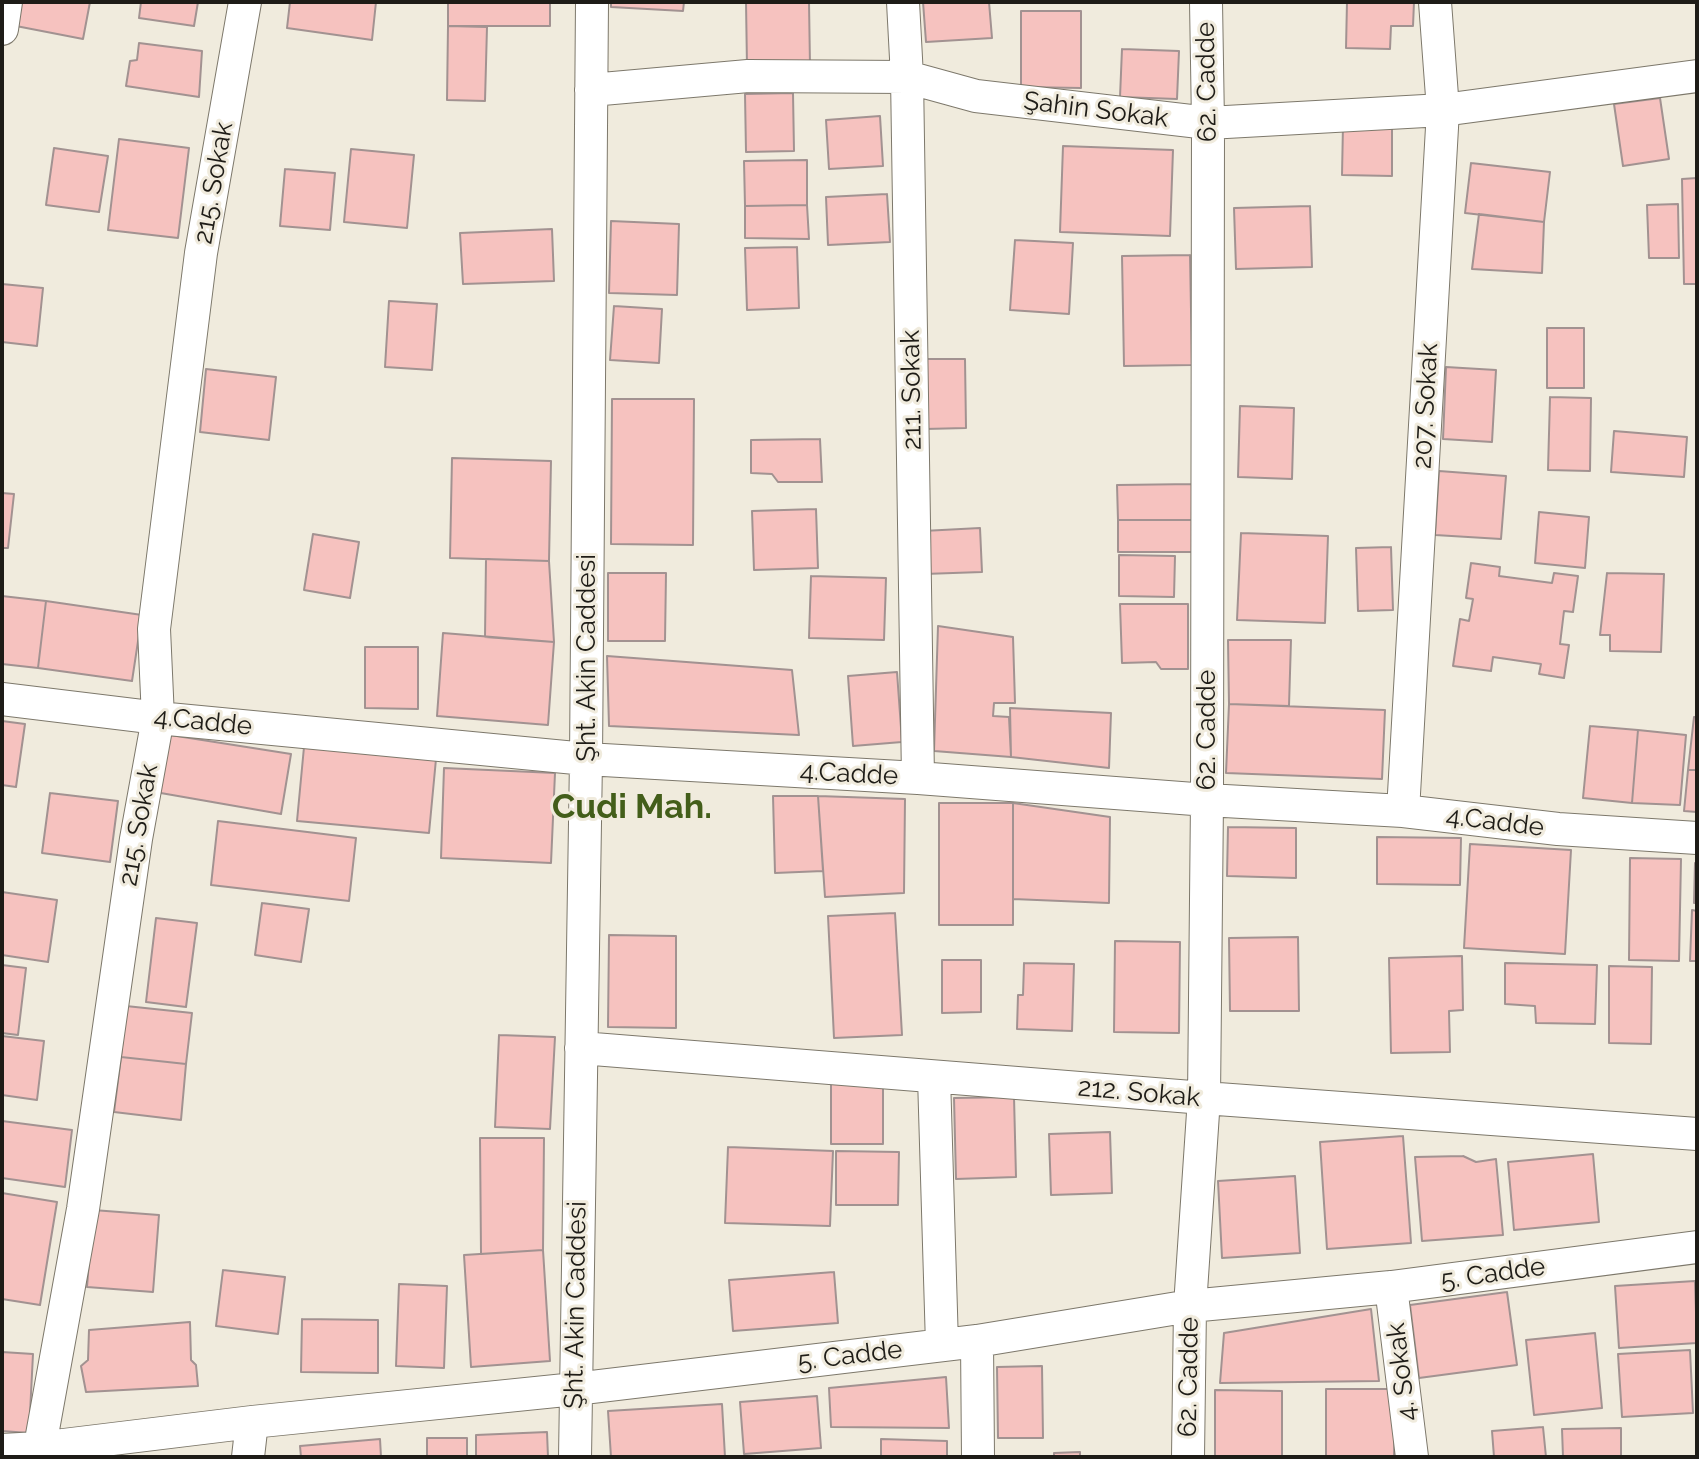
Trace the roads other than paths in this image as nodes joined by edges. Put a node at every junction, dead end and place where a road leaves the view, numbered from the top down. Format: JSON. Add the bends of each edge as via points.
{"nodes":[{"id":1,"x":6,"y":2,"type":"edge"},
{"id":2,"x":245,"y":2,"type":"edge"},
{"id":3,"x":592,"y":2,"type":"edge"},
{"id":4,"x":903,"y":2,"type":"edge"},
{"id":5,"x":1206,"y":2,"type":"edge"},
{"id":6,"x":1435,"y":2,"type":"edge"},
{"id":7,"x":2,"y":29,"type":"edge"},
{"id":8,"x":1697,"y":76,"type":"edge"},
{"id":9,"x":907,"y":77,"type":"junction"},
{"id":10,"x":591,"y":90,"type":"junction"},
{"id":11,"x":1443,"y":110,"type":"junction"},
{"id":12,"x":1208,"y":123,"type":"junction"},
{"id":13,"x":2,"y":699,"type":"edge"},
{"id":14,"x":158,"y":718,"type":"junction"},
{"id":15,"x":586,"y":759,"type":"junction"},
{"id":16,"x":918,"y":778,"type":"junction"},
{"id":17,"x":1207,"y":800,"type":"junction"},
{"id":18,"x":1403,"y":811,"type":"junction"},
{"id":19,"x":1697,"y":838,"type":"edge"},
{"id":20,"x":581,"y":1048,"type":"junction"},
{"id":21,"x":934,"y":1077,"type":"junction"},
{"id":22,"x":1204,"y":1098,"type":"junction"},
{"id":23,"x":1697,"y":1134,"type":"edge"},
{"id":24,"x":1697,"y":1247,"type":"edge"},
{"id":25,"x":1391,"y":1287,"type":"junction"},
{"id":26,"x":1190,"y":1306,"type":"junction"},
{"id":27,"x":977,"y":1341,"type":"junction"},
{"id":28,"x":942,"y":1345,"type":"junction"},
{"id":29,"x":575,"y":1389,"type":"junction"},
{"id":30,"x":252,"y":1422,"type":"junction"},
{"id":31,"x":2,"y":1450,"type":"edge"},
{"id":32,"x":38,"y":1453,"type":"edge"},
{"id":33,"x":248,"y":1457,"type":"edge"},
{"id":34,"x":575,"y":1457,"type":"edge"},
{"id":35,"x":978,"y":1457,"type":"edge"},
{"id":36,"x":1188,"y":1457,"type":"edge"},
{"id":37,"x":1412,"y":1457,"type":"edge"}],
"edges":[{"from":1,"to":7,"type":"street"},
{"from":2,"to":14,"type":"street","name":"215. Sokak","via":[[201,253],[154,629]]},
{"from":3,"to":10,"type":"street","name":"Şht. Akin Caddesi"},
{"from":4,"to":9,"type":"street","name":"211. Sokak"},
{"from":5,"to":12,"type":"street","name":"62. Cadde"},
{"from":6,"to":11,"type":"street","name":"207. Sokak"},
{"from":8,"to":11,"type":"street","name":"Şahin Sokak"},
{"from":9,"to":10,"type":"street","name":"Şahin Sokak","via":[[748,76]]},
{"from":9,"to":12,"type":"street","name":"Şahin Sokak","via":[[976,96]]},
{"from":9,"to":16,"type":"street","name":"211. Sokak"},
{"from":10,"to":15,"type":"street","name":"Şht. Akin Caddesi"},
{"from":11,"to":12,"type":"street","name":"Şahin Sokak"},
{"from":11,"to":18,"type":"street","name":"207. Sokak"},
{"from":12,"to":17,"type":"street","name":"62. Cadde"},
{"from":13,"to":14,"type":"street","name":"4.Cadde"},
{"from":14,"to":15,"type":"street","name":"4.Cadde"},
{"from":14,"to":32,"type":"street","name":"215. Sokak","via":[[83,1209]]},
{"from":15,"to":16,"type":"street","name":"4.Cadde"},
{"from":15,"to":20,"type":"street","name":"Şht. Akin Caddesi"},
{"from":16,"to":17,"type":"street","name":"4.Cadde"},
{"from":17,"to":18,"type":"street","name":"4.Cadde"},
{"from":17,"to":22,"type":"street","name":"62. Cadde"},
{"from":18,"to":19,"type":"street","name":"4.Cadde"},
{"from":20,"to":21,"type":"street","name":"212. Sokak"},
{"from":20,"to":29,"type":"street","name":"Şht. Akin Caddesi"},
{"from":21,"to":22,"type":"street","name":"212. Sokak"},
{"from":21,"to":28,"type":"street"},
{"from":22,"to":23,"type":"street","name":"212. Sokak"},
{"from":22,"to":26,"type":"street","name":"62. Cadde"},
{"from":24,"to":25,"type":"street","name":"5. Cadde"},
{"from":25,"to":26,"type":"street","name":"5. Cadde"},
{"from":25,"to":37,"type":"street","name":"4. Sokak"},
{"from":26,"to":27,"type":"street","name":"5. Cadde"},
{"from":26,"to":36,"type":"street","name":"62. Cadde"},
{"from":27,"to":28,"type":"street","name":"5. Cadde"},
{"from":27,"to":35,"type":"street"},
{"from":28,"to":29,"type":"street","name":"5. Cadde"},
{"from":29,"to":30,"type":"street","name":"5. Cadde"},
{"from":29,"to":34,"type":"street","name":"Şht. Akin Caddesi"},
{"from":30,"to":32,"type":"street","name":"5. Cadde"},
{"from":30,"to":33,"type":"street"},
{"from":31,"to":32,"type":"street","name":"5. Cadde"}]}
